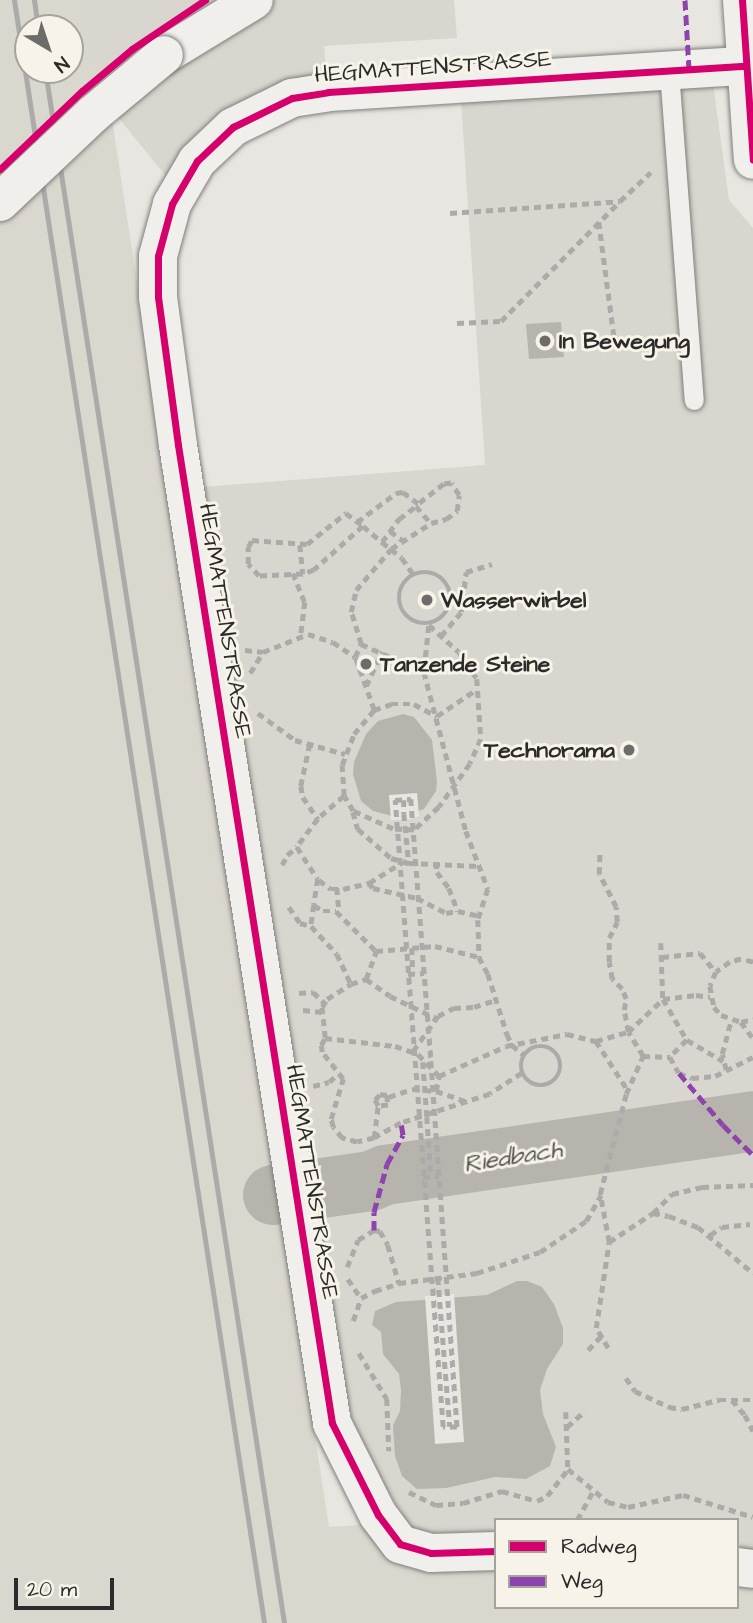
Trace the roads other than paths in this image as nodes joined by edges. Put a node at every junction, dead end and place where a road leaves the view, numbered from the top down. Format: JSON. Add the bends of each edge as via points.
{"nodes":[{"id":1,"x":254,"y":0,"type":"edge"},
{"id":2,"x":742,"y":0,"type":"edge"},
{"id":3,"x":745,"y":66,"type":"junction"},
{"id":4,"x":669,"y":71,"type":"junction"},
{"id":5,"x":753,"y":160,"type":"edge"},
{"id":6,"x":0,"y":202,"type":"edge"},
{"id":7,"x":694,"y":400,"type":"dead end"},
{"id":8,"x":494,"y":1551,"type":"edge"}],
"edges":[{"from":1,"to":6,"type":"street","bridge":true,"via":[[164,55]]},
{"from":2,"to":3,"type":"street"},
{"from":3,"to":4,"type":"street","name":"HEGMATTENSTRASSE"},
{"from":3,"to":5,"type":"street"},
{"from":4,"to":7,"type":"lane"},
{"from":4,"to":8,"type":"street","name":"HEGMATTENSTRASSE","via":[[292,98],[247,118],[220,137],[187,175],[166,220],[158,256],[158,297],[180,456],[332,1423],[384,1526],[400,1544],[420,1552]]}]}
